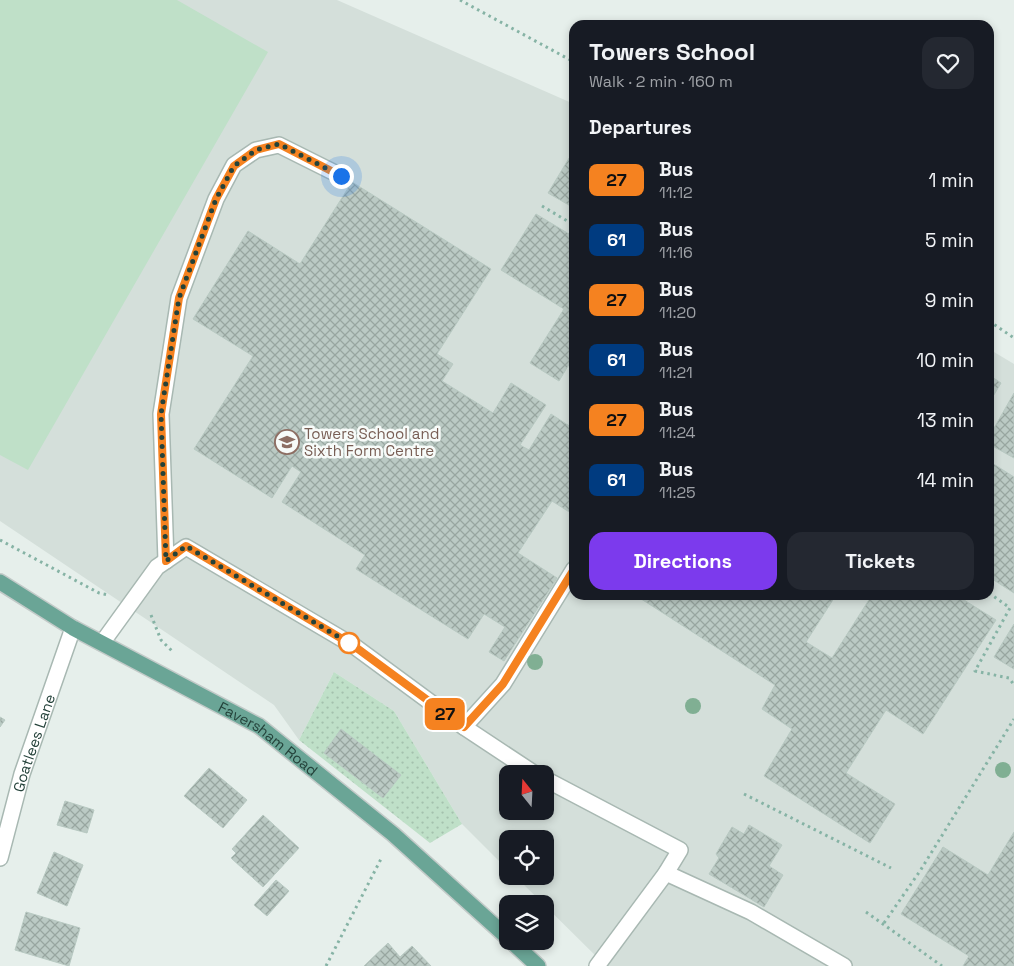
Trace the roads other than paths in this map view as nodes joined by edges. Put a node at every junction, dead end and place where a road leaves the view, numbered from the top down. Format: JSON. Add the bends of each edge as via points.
{"nodes":[{"id":1,"x":341,"y":176,"type":"dead end"},
{"id":2,"x":166,"y":561,"type":"junction"},
{"id":3,"x":569,"y":577,"type":"edge"},
{"id":4,"x":0,"y":582,"type":"edge"},
{"id":5,"x":73,"y":628,"type":"junction"},
{"id":6,"x":102,"y":643,"type":"junction"},
{"id":7,"x":464,"y":727,"type":"junction"},
{"id":8,"x":521,"y":765,"type":"edge"},
{"id":9,"x":554,"y":784,"type":"edge"},
{"id":10,"x":0,"y":858,"type":"edge"},
{"id":11,"x":666,"y":873,"type":"junction"},
{"id":12,"x":499,"y":930,"type":"edge"},
{"id":13,"x":521,"y":950,"type":"edge"},
{"id":14,"x":538,"y":966,"type":"edge"},
{"id":15,"x":597,"y":966,"type":"edge"},
{"id":16,"x":844,"y":966,"type":"edge"}],
"edges":[{"from":1,"to":2,"type":"street","via":[[279,144],[256,150],[234,166],[216,199],[179,298],[161,414]]},
{"from":2,"to":6,"type":"street","via":[[157,567]]},
{"from":2,"to":7,"type":"street","via":[[186,546],[354,646]]},
{"from":3,"to":7,"type":"street","via":[[503,684]]},
{"from":4,"to":5,"type":"main road","name":"Faversham Road"},
{"from":5,"to":6,"type":"main road","name":"Faversham Road"},
{"from":5,"to":10,"type":"street","name":"Goatlees Lane","via":[[22,774]]},
{"from":6,"to":12,"type":"main road","name":"Faversham Road","via":[[259,726],[393,834]]},
{"from":7,"to":8,"type":"street"},
{"from":9,"to":11,"type":"street","via":[[680,850]]},
{"from":11,"to":15,"type":"street"},
{"from":11,"to":16,"type":"street","via":[[751,912]]},
{"from":13,"to":14,"type":"main road"}]}
